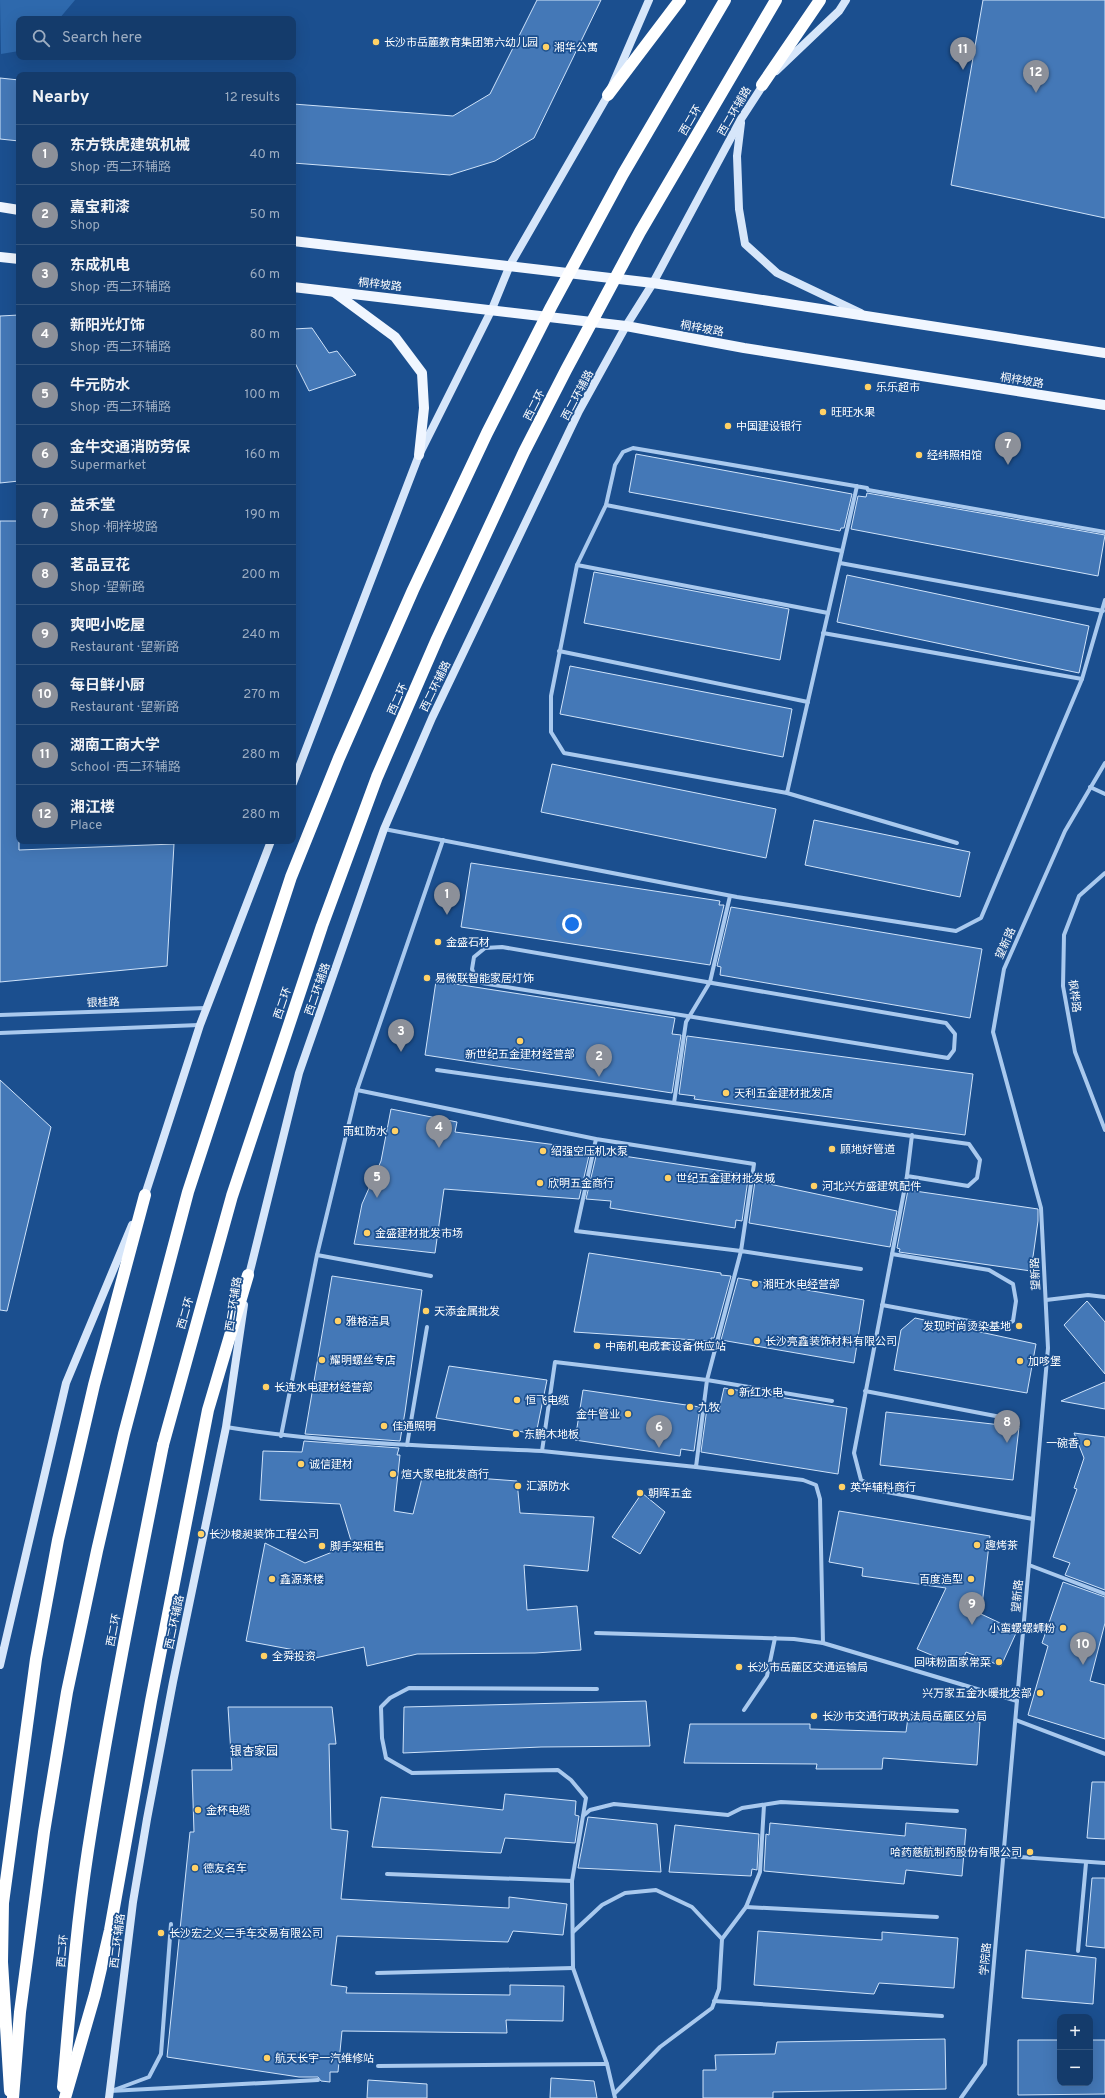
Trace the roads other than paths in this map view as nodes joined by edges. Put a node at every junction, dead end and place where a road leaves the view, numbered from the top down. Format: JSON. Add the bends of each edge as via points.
{"nodes":[{"id":1,"x":649,"y":0,"type":"edge"},
{"id":2,"x":680,"y":0,"type":"edge"},
{"id":3,"x":725,"y":0,"type":"edge"},
{"id":4,"x":776,"y":0,"type":"edge"},
{"id":5,"x":820,"y":0,"type":"edge"},
{"id":6,"x":846,"y":0,"type":"edge"},
{"id":7,"x":762,"y":85,"type":"junction"},
{"id":8,"x":608,"y":95,"type":"junction"},
{"id":9,"x":741,"y":118,"type":"junction"},
{"id":10,"x":0,"y":207,"type":"edge"},
{"id":11,"x":16,"y":210,"type":"edge"},
{"id":12,"x":296,"y":241,"type":"edge"},
{"id":13,"x":0,"y":256,"type":"edge"},
{"id":14,"x":16,"y":258,"type":"edge"},
{"id":15,"x":510,"y":265,"type":"junction"},
{"id":16,"x":653,"y":283,"type":"junction"},
{"id":17,"x":296,"y":287,"type":"edge"},
{"id":18,"x":333,"y":291,"type":"junction"},
{"id":19,"x":492,"y":309,"type":"junction"},
{"id":20,"x":869,"y":317,"type":"junction"},
{"id":21,"x":626,"y":326,"type":"junction"},
{"id":22,"x":1105,"y":353,"type":"edge"},
{"id":23,"x":1105,"y":405,"type":"edge"},
{"id":24,"x":418,"y":455,"type":"junction"},
{"id":25,"x":857,"y":486,"type":"junction"},
{"id":26,"x":606,"y":505,"type":"junction"},
{"id":27,"x":1105,"y":532,"type":"edge"},
{"id":28,"x":842,"y":551,"type":"junction"},
{"id":29,"x":840,"y":563,"type":"junction"},
{"id":30,"x":577,"y":565,"type":"junction"},
{"id":31,"x":1105,"y":600,"type":"edge"},
{"id":32,"x":1103,"y":611,"type":"junction"},
{"id":33,"x":828,"y":613,"type":"junction"},
{"id":34,"x":823,"y":633,"type":"junction"},
{"id":35,"x":559,"y":652,"type":"junction"},
{"id":36,"x":1082,"y":679,"type":"junction"},
{"id":37,"x":808,"y":702,"type":"junction"},
{"id":38,"x":1105,"y":763,"type":"edge"},
{"id":39,"x":296,"y":775,"type":"edge"},
{"id":40,"x":1090,"y":787,"type":"junction"},
{"id":41,"x":787,"y":793,"type":"junction"},
{"id":42,"x":1105,"y":794,"type":"edge"},
{"id":43,"x":384,"y":829,"type":"junction"},
{"id":44,"x":443,"y":840,"type":"junction"},
{"id":45,"x":956,"y":843,"type":"dead end"},
{"id":46,"x":270,"y":844,"type":"edge"},
{"id":47,"x":1105,"y":873,"type":"edge"},
{"id":48,"x":730,"y":896,"type":"junction"},
{"id":49,"x":710,"y":982,"type":"junction"},
{"id":50,"x":207,"y":1008,"type":"junction"},
{"id":51,"x":0,"y":1014,"type":"edge"},
{"id":52,"x":688,"y":1018,"type":"junction"},
{"id":53,"x":200,"y":1025,"type":"junction"},
{"id":54,"x":0,"y":1033,"type":"edge"},
{"id":55,"x":437,"y":1070,"type":"dead end"},
{"id":56,"x":357,"y":1090,"type":"junction"},
{"id":57,"x":674,"y":1103,"type":"junction"},
{"id":58,"x":1105,"y":1130,"type":"edge"},
{"id":59,"x":912,"y":1135,"type":"junction"},
{"id":60,"x":596,"y":1139,"type":"junction"},
{"id":61,"x":907,"y":1176,"type":"junction"},
{"id":62,"x":145,"y":1196,"type":"junction"},
{"id":63,"x":741,"y":1251,"type":"junction"},
{"id":64,"x":892,"y":1254,"type":"junction"},
{"id":65,"x":317,"y":1255,"type":"junction"},
{"id":66,"x":861,"y":1269,"type":"dead end"},
{"id":67,"x":248,"y":1274,"type":"junction"},
{"id":68,"x":431,"y":1276,"type":"dead end"},
{"id":69,"x":1105,"y":1297,"type":"edge"},
{"id":70,"x":1046,"y":1300,"type":"junction"},
{"id":71,"x":882,"y":1305,"type":"junction"},
{"id":72,"x":427,"y":1327,"type":"dead end"},
{"id":73,"x":707,"y":1380,"type":"junction"},
{"id":74,"x":865,"y":1391,"type":"junction"},
{"id":75,"x":832,"y":1401,"type":"dead end"},
{"id":76,"x":1006,"y":1418,"type":"dead end"},
{"id":77,"x":226,"y":1427,"type":"junction"},
{"id":78,"x":281,"y":1436,"type":"junction"},
{"id":79,"x":407,"y":1445,"type":"junction"},
{"id":80,"x":542,"y":1451,"type":"junction"},
{"id":81,"x":696,"y":1466,"type":"junction"},
{"id":82,"x":1033,"y":1519,"type":"junction"},
{"id":83,"x":1029,"y":1565,"type":"junction"},
{"id":84,"x":1105,"y":1594,"type":"edge"},
{"id":85,"x":596,"y":1633,"type":"dead end"},
{"id":86,"x":775,"y":1638,"type":"junction"},
{"id":87,"x":823,"y":1643,"type":"junction"},
{"id":88,"x":0,"y":1665,"type":"edge"},
{"id":89,"x":597,"y":1689,"type":"dead end"},
{"id":90,"x":1017,"y":1701,"type":"junction"},
{"id":91,"x":744,"y":1710,"type":"dead end"},
{"id":92,"x":1016,"y":1720,"type":"junction"},
{"id":93,"x":1105,"y":1754,"type":"edge"},
{"id":94,"x":764,"y":1805,"type":"junction"},
{"id":95,"x":957,"y":1811,"type":"dead end"},
{"id":96,"x":1008,"y":1814,"type":"joint"},
{"id":97,"x":583,"y":1816,"type":"junction"},
{"id":98,"x":1004,"y":1856,"type":"junction"},
{"id":99,"x":1086,"y":1863,"type":"junction"},
{"id":100,"x":1105,"y":1863,"type":"edge"},
{"id":101,"x":387,"y":1874,"type":"dead end"},
{"id":102,"x":572,"y":1881,"type":"junction"},
{"id":103,"x":746,"y":1907,"type":"junction"},
{"id":104,"x":937,"y":1917,"type":"dead end"},
{"id":105,"x":171,"y":1924,"type":"dead end"},
{"id":106,"x":573,"y":1932,"type":"junction"},
{"id":107,"x":722,"y":1939,"type":"junction"},
{"id":108,"x":1078,"y":1951,"type":"dead end"},
{"id":109,"x":573,"y":1968,"type":"junction"},
{"id":110,"x":377,"y":1973,"type":"dead end"},
{"id":111,"x":714,"y":2001,"type":"junction"},
{"id":112,"x":942,"y":2016,"type":"dead end"},
{"id":113,"x":608,"y":2064,"type":"junction"},
{"id":114,"x":378,"y":2066,"type":"dead end"},
{"id":115,"x":318,"y":2080,"type":"dead end"},
{"id":116,"x":614,"y":2092,"type":"junction"},
{"id":117,"x":109,"y":2095,"type":"edge"},
{"id":118,"x":12,"y":2098,"type":"edge"},
{"id":119,"x":62,"y":2098,"type":"edge"},
{"id":120,"x":65,"y":2098,"type":"edge"},
{"id":121,"x":615,"y":2098,"type":"edge"},
{"id":122,"x":961,"y":2098,"type":"edge"}],
"edges":[{"from":1,"to":8,"type":"street"},
{"from":2,"to":8,"type":"highway"},
{"from":3,"to":118,"type":"highway","bridge":true,"via":[[624,174],[551,307],[487,433],[406,604],[291,877],[188,1192],[98,1543],[67,1692],[44,1832],[20,2012]]},
{"from":4,"to":119,"type":"highway","name":"西二环","bridge":true,"via":[[640,232],[521,459],[437,639],[377,777],[322,926],[232,1196],[163,1445],[121,1660],[88,1850],[77,1928]]},
{"from":5,"to":7,"type":"highway"},
{"from":6,"to":7,"type":"street","name":"西二环辅路","via":[[839,11]]},
{"from":7,"to":9,"type":"street","name":"西二环辅路"},
{"from":8,"to":15,"type":"street"},
{"from":9,"to":16,"type":"street","name":"西二环辅路"},
{"from":9,"to":20,"type":"street","via":[[737,156],[739,209],[745,244],[776,273]]},
{"from":10,"to":11,"type":"main road"},
{"from":12,"to":15,"type":"main road"},
{"from":13,"to":14,"type":"main road"},
{"from":15,"to":16,"type":"main road"},
{"from":15,"to":19,"type":"street"},
{"from":16,"to":20,"type":"main road"},
{"from":16,"to":21,"type":"street","name":"西二环辅路"},
{"from":17,"to":18,"type":"main road","name":"桐梓坡路"},
{"from":18,"to":19,"type":"main road","name":"桐梓坡路"},
{"from":18,"to":24,"type":"main road","via":[[396,337],[422,373],[424,408]]},
{"from":19,"to":21,"type":"main road","name":"桐梓坡路"},
{"from":19,"to":24,"type":"street"},
{"from":20,"to":22,"type":"main road"},
{"from":21,"to":23,"type":"main road","name":"桐梓坡路","via":[[744,348]]},
{"from":21,"to":43,"type":"street","name":"西二环辅路","via":[[579,411],[432,718]]},
{"from":24,"to":39,"type":"street"},
{"from":25,"to":26,"type":"street","via":[[633,448],[622,452],[615,465]]},
{"from":25,"to":27,"type":"street"},
{"from":25,"to":28,"type":"street"},
{"from":26,"to":28,"type":"street"},
{"from":26,"to":30,"type":"street"},
{"from":28,"to":29,"type":"street"},
{"from":29,"to":32,"type":"street"},
{"from":29,"to":33,"type":"street"},
{"from":30,"to":33,"type":"street"},
{"from":30,"to":35,"type":"street"},
{"from":31,"to":32,"type":"street"},
{"from":32,"to":36,"type":"street"},
{"from":33,"to":34,"type":"street"},
{"from":34,"to":36,"type":"street"},
{"from":34,"to":37,"type":"street"},
{"from":35,"to":37,"type":"street"},
{"from":35,"to":41,"type":"street","via":[[550,696],[551,732],[564,753]]},
{"from":36,"to":48,"type":"street","via":[[981,918],[956,931]]},
{"from":37,"to":41,"type":"street"},
{"from":38,"to":40,"type":"street","name":"望新路"},
{"from":40,"to":42,"type":"street"},
{"from":40,"to":70,"type":"street","name":"望新路","via":[[1065,831],[1004,969],[993,1032],[1041,1208]]},
{"from":41,"to":45,"type":"street"},
{"from":43,"to":44,"type":"street"},
{"from":43,"to":67,"type":"street","name":"西二环辅路","via":[[299,1073]]},
{"from":44,"to":48,"type":"street"},
{"from":44,"to":56,"type":"street"},
{"from":46,"to":50,"type":"street"},
{"from":47,"to":58,"type":"street","name":"枫桦路","via":[[1079,896],[1064,935],[1063,986],[1075,1052]]},
{"from":48,"to":49,"type":"street"},
{"from":49,"to":52,"type":"street"},
{"from":49,"to":52,"type":"street","via":[[502,947],[485,948],[474,957],[472,969],[476,980],[482,983]]},
{"from":49,"to":52,"type":"street","via":[[946,1023],[955,1034],[954,1050],[948,1058]]},
{"from":50,"to":51,"type":"street","name":"银桂路"},
{"from":50,"to":53,"type":"street"},
{"from":52,"to":57,"type":"street"},
{"from":53,"to":54,"type":"street"},
{"from":53,"to":62,"type":"street"},
{"from":55,"to":57,"type":"street"},
{"from":56,"to":60,"type":"street"},
{"from":56,"to":65,"type":"street"},
{"from":57,"to":59,"type":"street"},
{"from":59,"to":61,"type":"street"},
{"from":59,"to":61,"type":"street","via":[[969,1144],[980,1160],[978,1178],[968,1186]]},
{"from":60,"to":63,"type":"street","via":[[754,1164]]},
{"from":60,"to":63,"type":"street","via":[[576,1231]]},
{"from":61,"to":64,"type":"street"},
{"from":62,"to":88,"type":"street","via":[[66,1383]]},
{"from":62,"to":118,"type":"highway","via":[[94,1385],[58,1540],[36,1659],[3,1903],[2,1962]]},
{"from":63,"to":66,"type":"street"},
{"from":63,"to":73,"type":"street"},
{"from":64,"to":71,"type":"street"},
{"from":64,"to":71,"type":"street","via":[[989,1270],[1013,1284],[1016,1301],[1013,1321],[1002,1326]]},
{"from":65,"to":68,"type":"street"},
{"from":65,"to":78,"type":"street"},
{"from":67,"to":77,"type":"street","name":"西二环辅路"},
{"from":67,"to":120,"type":"highway","via":[[208,1410],[151,1701],[110,1930],[95,1994]]},
{"from":69,"to":70,"type":"street","via":[[1088,1295]]},
{"from":70,"to":82,"type":"street","name":"望新路","via":[[1048,1348]]},
{"from":71,"to":74,"type":"street"},
{"from":72,"to":79,"type":"street"},
{"from":73,"to":75,"type":"street"},
{"from":73,"to":80,"type":"street","via":[[555,1362]]},
{"from":73,"to":81,"type":"street"},
{"from":74,"to":76,"type":"street"},
{"from":74,"to":82,"type":"street","via":[[854,1453],[861,1480],[881,1491]]},
{"from":77,"to":78,"type":"street"},
{"from":77,"to":117,"type":"street","name":"西二环辅路","via":[[147,1819],[133,1902]]},
{"from":78,"to":79,"type":"street"},
{"from":79,"to":80,"type":"street"},
{"from":80,"to":81,"type":"street"},
{"from":81,"to":87,"type":"street","via":[[803,1480],[816,1485],[820,1499]]},
{"from":82,"to":83,"type":"street","name":"望新路"},
{"from":83,"to":84,"type":"street"},
{"from":83,"to":90,"type":"street","name":"望新路"},
{"from":85,"to":86,"type":"street"},
{"from":86,"to":87,"type":"street"},
{"from":86,"to":91,"type":"street","via":[[767,1676]]},
{"from":87,"to":90,"type":"street"},
{"from":89,"to":97,"type":"street","via":[[409,1688],[390,1698],[381,1707],[382,1738],[386,1758],[412,1773],[558,1770],[571,1780],[586,1798]]},
{"from":90,"to":92,"type":"street","name":"望新路"},
{"from":92,"to":93,"type":"street"},
{"from":92,"to":96,"type":"street","name":"望新路"},
{"from":94,"to":95,"type":"street","via":[[781,1802]]},
{"from":94,"to":97,"type":"street","via":[[742,1808],[728,1815],[614,1804],[590,1810]]},
{"from":94,"to":103,"type":"street","via":[[760,1872]]},
{"from":96,"to":98,"type":"street","name":"学院路"},
{"from":97,"to":102,"type":"street"},
{"from":98,"to":99,"type":"street"},
{"from":98,"to":122,"type":"street","name":"学院路","via":[[985,2064]]},
{"from":99,"to":100,"type":"street"},
{"from":99,"to":108,"type":"street"},
{"from":101,"to":102,"type":"street"},
{"from":102,"to":106,"type":"street"},
{"from":103,"to":104,"type":"street"},
{"from":103,"to":107,"type":"street"},
{"from":105,"to":117,"type":"street","via":[[161,2054],[149,2077]]},
{"from":106,"to":107,"type":"street","via":[[602,1905],[625,1894],[656,1890],[692,1906]]},
{"from":106,"to":109,"type":"street"},
{"from":107,"to":111,"type":"street","via":[[719,1989]]},
{"from":109,"to":110,"type":"street"},
{"from":109,"to":113,"type":"street"},
{"from":111,"to":112,"type":"street"},
{"from":111,"to":116,"type":"street","via":[[712,2008],[660,2047]]},
{"from":113,"to":114,"type":"street"},
{"from":113,"to":116,"type":"street"},
{"from":115,"to":117,"type":"street"},
{"from":116,"to":121,"type":"street"}]}
